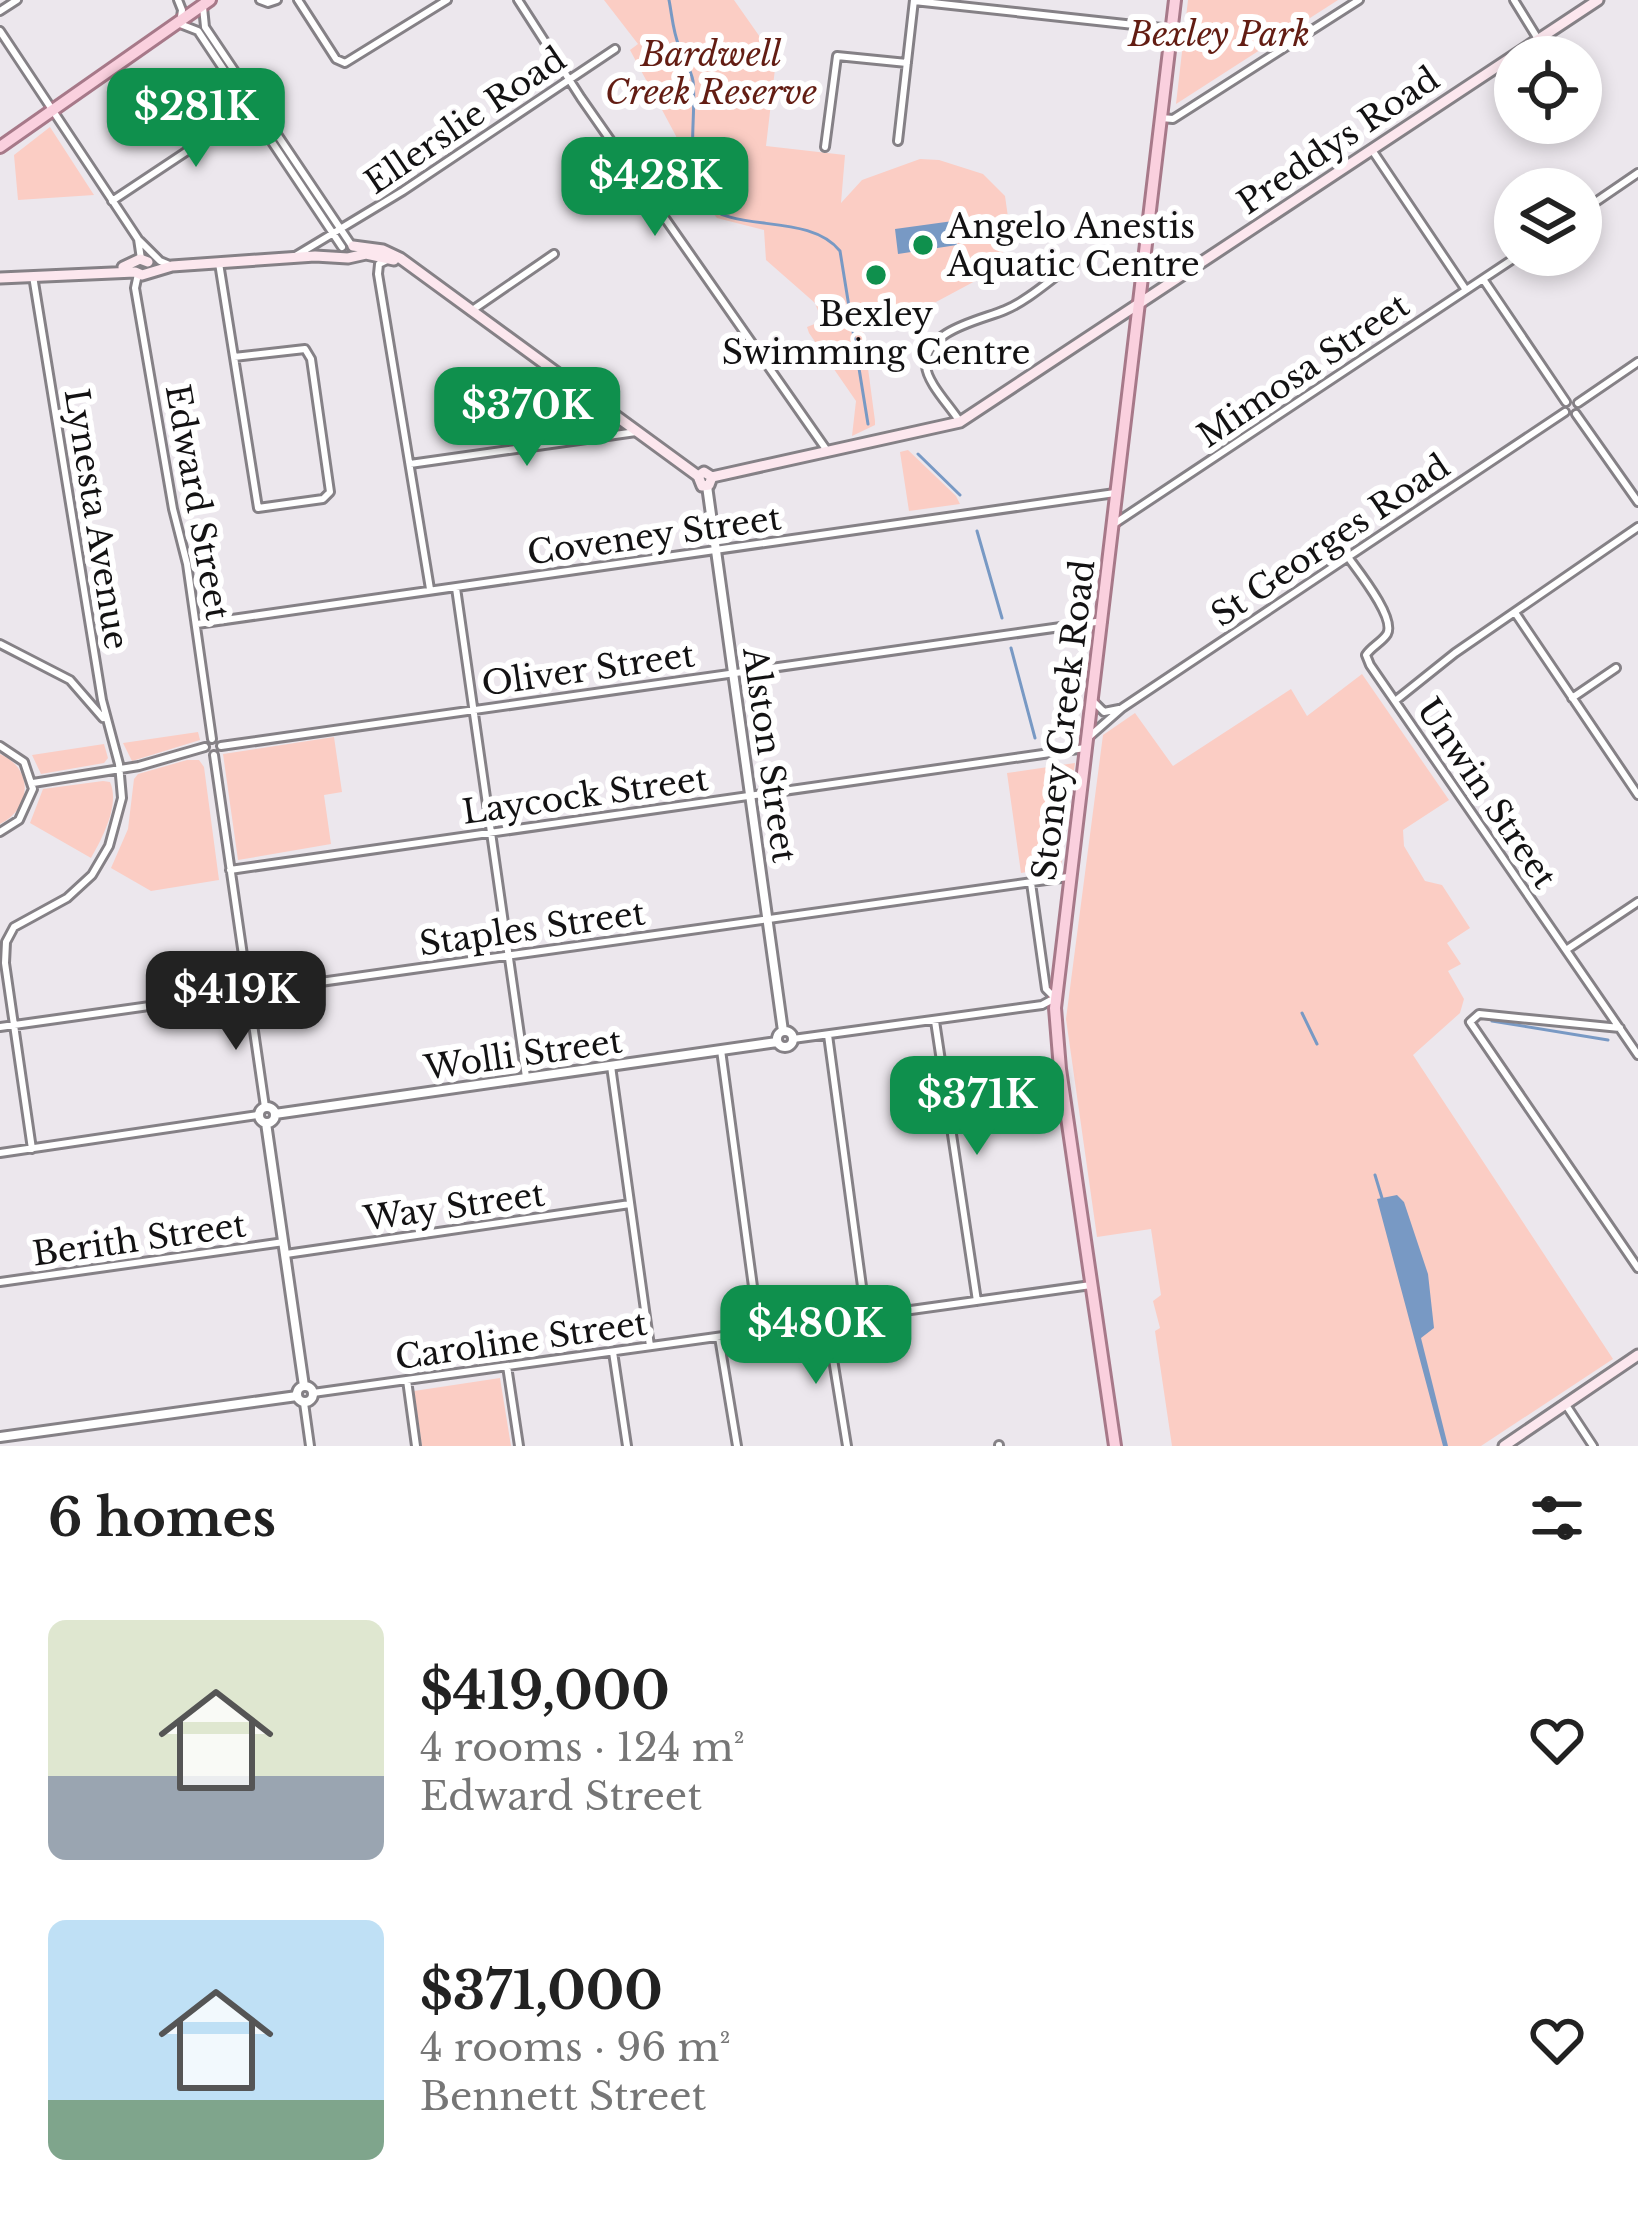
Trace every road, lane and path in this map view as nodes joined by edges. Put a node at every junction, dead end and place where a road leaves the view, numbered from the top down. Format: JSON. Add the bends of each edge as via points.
{"nodes":[{"id":1,"x":17,"y":0,"type":"edge"},
{"id":2,"x":178,"y":0,"type":"edge"},
{"id":3,"x":188,"y":0,"type":"edge"},
{"id":4,"x":260,"y":0,"type":"edge"},
{"id":5,"x":277,"y":0,"type":"edge"},
{"id":6,"x":298,"y":0,"type":"edge"},
{"id":7,"x":447,"y":0,"type":"edge"},
{"id":8,"x":518,"y":0,"type":"edge"},
{"id":9,"x":1175,"y":0,"type":"edge"},
{"id":10,"x":1359,"y":0,"type":"edge"},
{"id":11,"x":1514,"y":0,"type":"edge"},
{"id":12,"x":1598,"y":0,"type":"edge"},
{"id":13,"x":914,"y":1,"type":"edge"},
{"id":14,"x":207,"y":2,"type":"edge"},
{"id":15,"x":0,"y":11,"type":"edge"},
{"id":16,"x":180,"y":24,"type":"junction"},
{"id":17,"x":1172,"y":29,"type":"junction"},
{"id":18,"x":0,"y":31,"type":"edge"},
{"id":19,"x":1536,"y":36,"type":"edge"},
{"id":20,"x":1543,"y":36,"type":"edge"},
{"id":21,"x":616,"y":50,"type":"dead end"},
{"id":22,"x":907,"y":63,"type":"junction"},
{"id":23,"x":1494,"y":68,"type":"edge"},
{"id":24,"x":569,"y":79,"type":"junction"},
{"id":25,"x":254,"y":107,"type":"junction"},
{"id":26,"x":52,"y":110,"type":"junction"},
{"id":27,"x":1161,"y":118,"type":"junction"},
{"id":28,"x":898,"y":141,"type":"dead end"},
{"id":29,"x":0,"y":147,"type":"edge"},
{"id":30,"x":826,"y":147,"type":"dead end"},
{"id":31,"x":1372,"y":150,"type":"junction"},
{"id":32,"x":1638,"y":173,"type":"edge"},
{"id":33,"x":1602,"y":198,"type":"edge"},
{"id":34,"x":112,"y":201,"type":"junction"},
{"id":35,"x":337,"y":231,"type":"junction"},
{"id":36,"x":141,"y":242,"type":"junction"},
{"id":37,"x":347,"y":250,"type":"junction"},
{"id":38,"x":554,"y":254,"type":"dead end"},
{"id":39,"x":290,"y":258,"type":"junction"},
{"id":40,"x":392,"y":259,"type":"junction"},
{"id":41,"x":219,"y":263,"type":"junction"},
{"id":42,"x":1074,"y":263,"type":"dead end"},
{"id":43,"x":142,"y":266,"type":"junction"},
{"id":44,"x":172,"y":266,"type":"junction"},
{"id":45,"x":112,"y":270,"type":"junction"},
{"id":46,"x":1494,"y":272,"type":"edge"},
{"id":47,"x":32,"y":276,"type":"junction"},
{"id":48,"x":0,"y":278,"type":"edge"},
{"id":49,"x":1484,"y":279,"type":"junction"},
{"id":50,"x":136,"y":288,"type":"junction"},
{"id":51,"x":1466,"y":290,"type":"junction"},
{"id":52,"x":1139,"y":304,"type":"junction"},
{"id":53,"x":470,"y":310,"type":"junction"},
{"id":54,"x":234,"y":357,"type":"junction"},
{"id":55,"x":1638,"y":362,"type":"edge"},
{"id":56,"x":1566,"y":402,"type":"junction"},
{"id":57,"x":1579,"y":403,"type":"junction"},
{"id":58,"x":1565,"y":412,"type":"junction"},
{"id":59,"x":1576,"y":414,"type":"junction"},
{"id":60,"x":960,"y":422,"type":"junction"},
{"id":61,"x":636,"y":432,"type":"junction"},
{"id":62,"x":828,"y":452,"type":"junction"},
{"id":63,"x":410,"y":464,"type":"junction"},
{"id":64,"x":709,"y":481,"type":"junction"},
{"id":65,"x":1118,"y":492,"type":"junction"},
{"id":66,"x":1638,"y":502,"type":"edge"},
{"id":67,"x":1114,"y":524,"type":"junction"},
{"id":68,"x":1638,"y":527,"type":"edge"},
{"id":69,"x":716,"y":549,"type":"junction"},
{"id":70,"x":1348,"y":557,"type":"junction"},
{"id":71,"x":455,"y":588,"type":"junction"},
{"id":72,"x":430,"y":589,"type":"junction"},
{"id":73,"x":1515,"y":613,"type":"junction"},
{"id":74,"x":1103,"y":621,"type":"junction"},
{"id":75,"x":197,"y":624,"type":"junction"},
{"id":76,"x":0,"y":644,"type":"edge"},
{"id":77,"x":1616,"y":668,"type":"dead end"},
{"id":78,"x":734,"y":673,"type":"junction"},
{"id":79,"x":1572,"y":698,"type":"junction"},
{"id":80,"x":1094,"y":700,"type":"junction"},
{"id":81,"x":1395,"y":701,"type":"junction"},
{"id":82,"x":1122,"y":708,"type":"junction"},
{"id":83,"x":473,"y":709,"type":"junction"},
{"id":84,"x":108,"y":726,"type":"junction"},
{"id":85,"x":212,"y":739,"type":"junction"},
{"id":86,"x":1089,"y":742,"type":"junction"},
{"id":87,"x":0,"y":746,"type":"edge"},
{"id":88,"x":221,"y":746,"type":"junction"},
{"id":89,"x":205,"y":747,"type":"junction"},
{"id":90,"x":214,"y":755,"type":"junction"},
{"id":91,"x":120,"y":769,"type":"junction"},
{"id":92,"x":33,"y":783,"type":"junction"},
{"id":93,"x":751,"y":795,"type":"junction"},
{"id":94,"x":1638,"y":795,"type":"edge"},
{"id":95,"x":0,"y":832,"type":"edge"},
{"id":96,"x":490,"y":833,"type":"junction"},
{"id":97,"x":230,"y":870,"type":"junction"},
{"id":98,"x":1072,"y":877,"type":"junction"},
{"id":99,"x":1030,"y":882,"type":"junction"},
{"id":100,"x":1638,"y":902,"type":"edge"},
{"id":101,"x":769,"y":919,"type":"junction"},
{"id":102,"x":1566,"y":950,"type":"junction"},
{"id":103,"x":508,"y":956,"type":"junction"},
{"id":104,"x":248,"y":992,"type":"junction"},
{"id":105,"x":1055,"y":998,"type":"junction"},
{"id":106,"x":935,"y":1021,"type":"junction"},
{"id":107,"x":14,"y":1025,"type":"junction"},
{"id":108,"x":0,"y":1027,"type":"edge"},
{"id":109,"x":1620,"y":1028,"type":"junction"},
{"id":110,"x":783,"y":1031,"type":"junction"},
{"id":111,"x":828,"y":1035,"type":"junction"},
{"id":112,"x":793,"y":1039,"type":"junction"},
{"id":113,"x":777,"y":1042,"type":"junction"},
{"id":114,"x":722,"y":1050,"type":"junction"},
{"id":115,"x":1638,"y":1055,"type":"edge"},
{"id":116,"x":611,"y":1066,"type":"junction"},
{"id":117,"x":526,"y":1078,"type":"junction"},
{"id":118,"x":262,"y":1111,"type":"junction"},
{"id":119,"x":275,"y":1114,"type":"junction"},
{"id":120,"x":266,"y":1123,"type":"junction"},
{"id":121,"x":32,"y":1149,"type":"junction"},
{"id":122,"x":0,"y":1153,"type":"edge"},
{"id":123,"x":629,"y":1204,"type":"junction"},
{"id":124,"x":284,"y":1242,"type":"junction"},
{"id":125,"x":286,"y":1254,"type":"junction"},
{"id":126,"x":1638,"y":1268,"type":"edge"},
{"id":127,"x":0,"y":1282,"type":"edge"},
{"id":128,"x":1091,"y":1285,"type":"junction"},
{"id":129,"x":977,"y":1301,"type":"junction"},
{"id":130,"x":866,"y":1316,"type":"junction"},
{"id":131,"x":827,"y":1322,"type":"junction"},
{"id":132,"x":759,"y":1331,"type":"junction"},
{"id":133,"x":719,"y":1336,"type":"junction"},
{"id":134,"x":650,"y":1346,"type":"junction"},
{"id":135,"x":613,"y":1352,"type":"junction"},
{"id":136,"x":1638,"y":1355,"type":"edge"},
{"id":137,"x":507,"y":1366,"type":"junction"},
{"id":138,"x":406,"y":1380,"type":"junction"},
{"id":139,"x":304,"y":1386,"type":"junction"},
{"id":140,"x":313,"y":1394,"type":"junction"},
{"id":141,"x":301,"y":1399,"type":"junction"},
{"id":142,"x":1566,"y":1405,"type":"junction"},
{"id":143,"x":0,"y":1437,"type":"edge"},
{"id":144,"x":310,"y":1446,"type":"edge"},
{"id":145,"x":416,"y":1446,"type":"edge"},
{"id":146,"x":519,"y":1446,"type":"edge"},
{"id":147,"x":627,"y":1446,"type":"edge"},
{"id":148,"x":736,"y":1446,"type":"edge"},
{"id":149,"x":847,"y":1446,"type":"edge"},
{"id":150,"x":1115,"y":1446,"type":"edge"},
{"id":151,"x":1504,"y":1446,"type":"edge"},
{"id":152,"x":1593,"y":1446,"type":"edge"}],
"edges":[{"from":1,"to":15,"type":"street"},
{"from":2,"to":16,"type":"street"},
{"from":3,"to":14,"type":"street"},
{"from":4,"to":5,"type":"street"},
{"from":6,"to":7,"type":"street","via":[[342,63]]},
{"from":8,"to":24,"type":"street"},
{"from":9,"to":17,"type":"main road","name":"Stoney Creek Road"},
{"from":10,"to":27,"type":"street","via":[[1173,119]]},
{"from":11,"to":19,"type":"street"},
{"from":12,"to":20,"type":"main road","name":"Preddys Road"},
{"from":13,"to":17,"type":"street"},
{"from":13,"to":22,"type":"street"},
{"from":14,"to":16,"type":"main road"},
{"from":14,"to":25,"type":"street","via":[[205,27]]},
{"from":16,"to":25,"type":"street","via":[[198,31]]},
{"from":16,"to":26,"type":"main road"},
{"from":17,"to":27,"type":"main road","name":"Stoney Creek Road"},
{"from":18,"to":26,"type":"street"},
{"from":21,"to":24,"type":"street","name":"Ellerslie Road"},
{"from":22,"to":28,"type":"street"},
{"from":22,"to":30,"type":"street","via":[[837,56]]},
{"from":23,"to":31,"type":"main road","name":"Preddys Road"},
{"from":24,"to":35,"type":"street","name":"Ellerslie Road"},
{"from":24,"to":62,"type":"street"},
{"from":25,"to":34,"type":"street"},
{"from":25,"to":35,"type":"street"},
{"from":26,"to":29,"type":"main road"},
{"from":26,"to":34,"type":"street"},
{"from":27,"to":52,"type":"main road","name":"Stoney Creek Road"},
{"from":31,"to":51,"type":"street"},
{"from":31,"to":52,"type":"main road","name":"Preddys Road"},
{"from":32,"to":33,"type":"street"},
{"from":34,"to":36,"type":"street"},
{"from":35,"to":37,"type":"street"},
{"from":35,"to":39,"type":"street","name":"Ellerslie Road"},
{"from":36,"to":43,"type":"street","name":"Edward Street"},
{"from":36,"to":44,"type":"street"},
{"from":37,"to":39,"type":"main road"},
{"from":37,"to":40,"type":"main road"},
{"from":37,"to":53,"type":"main road","via":[[394,254]]},
{"from":38,"to":53,"type":"street"},
{"from":39,"to":41,"type":"main road"},
{"from":40,"to":53,"type":"main road"},
{"from":40,"to":63,"type":"street","via":[[380,263],[378,274]]},
{"from":41,"to":44,"type":"main road"},
{"from":41,"to":54,"type":"street"},
{"from":42,"to":60,"type":"street","via":[[1008,309],[950,331],[930,354],[927,371]]},
{"from":43,"to":44,"type":"main road"},
{"from":43,"to":45,"type":"main road"},
{"from":43,"to":50,"type":"street","name":"Edward Street"},
{"from":45,"to":47,"type":"main road"},
{"from":45,"to":50,"type":"street"},
{"from":46,"to":49,"type":"street","name":"Mimosa Street"},
{"from":47,"to":48,"type":"main road"},
{"from":47,"to":84,"type":"street","name":"Lynesta Avenue"},
{"from":49,"to":51,"type":"street","name":"Mimosa Street"},
{"from":49,"to":56,"type":"street"},
{"from":50,"to":75,"type":"street","name":"Edward Street"},
{"from":51,"to":67,"type":"street","name":"Mimosa Street"},
{"from":52,"to":60,"type":"main road","name":"Preddys Road"},
{"from":52,"to":65,"type":"main road","name":"Stoney Creek Road"},
{"from":53,"to":61,"type":"main road"},
{"from":54,"to":54,"type":"street","via":[[258,508],[323,500],[330,492],[311,358],[305,349]]},
{"from":55,"to":57,"type":"street"},
{"from":56,"to":57,"type":"street"},
{"from":56,"to":58,"type":"street"},
{"from":57,"to":59,"type":"street"},
{"from":58,"to":59,"type":"street"},
{"from":58,"to":70,"type":"street","name":"St Georges Road"},
{"from":59,"to":66,"type":"street"},
{"from":60,"to":62,"type":"main road","name":"Preddys Road"},
{"from":61,"to":63,"type":"street"},
{"from":61,"to":64,"type":"main road","name":"Preddys Road"},
{"from":62,"to":64,"type":"main road","name":"Preddys Road"},
{"from":63,"to":72,"type":"street"},
{"from":64,"to":69,"type":"street","name":"Alston Street"},
{"from":65,"to":67,"type":"main road","name":"Stoney Creek Road"},
{"from":65,"to":69,"type":"street","name":"Coveney Street"},
{"from":67,"to":74,"type":"main road","name":"Stoney Creek Road"},
{"from":68,"to":73,"type":"street"},
{"from":69,"to":71,"type":"street","name":"Coveney Street"},
{"from":69,"to":78,"type":"street","name":"Alston Street"},
{"from":70,"to":81,"type":"street","name":"Unwin Street","via":[[1389,623],[1366,655]]},
{"from":70,"to":82,"type":"street","name":"St Georges Road"},
{"from":71,"to":72,"type":"street","name":"Coveney Street"},
{"from":71,"to":83,"type":"street"},
{"from":72,"to":75,"type":"street","name":"Coveney Street"},
{"from":73,"to":79,"type":"street"},
{"from":73,"to":81,"type":"street"},
{"from":74,"to":78,"type":"street","name":"Oliver Street"},
{"from":74,"to":80,"type":"main road","name":"Stoney Creek Road"},
{"from":75,"to":85,"type":"street","name":"Edward Street"},
{"from":76,"to":84,"type":"street","via":[[70,680]]},
{"from":77,"to":79,"type":"street"},
{"from":78,"to":83,"type":"street","name":"Oliver Street"},
{"from":78,"to":93,"type":"street","name":"Alston Street"},
{"from":79,"to":94,"type":"street"},
{"from":80,"to":82,"type":"street","via":[[1104,712]]},
{"from":80,"to":86,"type":"main road","name":"Stoney Creek Road"},
{"from":81,"to":102,"type":"street","name":"Unwin Street"},
{"from":82,"to":86,"type":"street","name":"St Georges Road"},
{"from":83,"to":88,"type":"street","name":"Oliver Street"},
{"from":83,"to":96,"type":"street"},
{"from":84,"to":91,"type":"street","name":"Lynesta Avenue"},
{"from":85,"to":88,"type":"street"},
{"from":85,"to":89,"type":"street"},
{"from":86,"to":93,"type":"street","name":"Laycock Street"},
{"from":86,"to":98,"type":"main road","name":"Stoney Creek Road"},
{"from":87,"to":92,"type":"street","via":[[24,762]]},
{"from":88,"to":90,"type":"street"},
{"from":89,"to":90,"type":"street"},
{"from":89,"to":91,"type":"street"},
{"from":90,"to":97,"type":"street"},
{"from":91,"to":92,"type":"street"},
{"from":91,"to":107,"type":"street","via":[[120,814],[100,862],[67,898],[22,920],[8,937]]},
{"from":92,"to":95,"type":"street","via":[[24,813]]},
{"from":93,"to":96,"type":"street","name":"Laycock Street"},
{"from":93,"to":101,"type":"street","name":"Alston Street"},
{"from":96,"to":97,"type":"street","name":"Laycock Street"},
{"from":96,"to":103,"type":"street"},
{"from":97,"to":104,"type":"street"},
{"from":98,"to":99,"type":"street","name":"Staples Street"},
{"from":98,"to":105,"type":"main road","name":"Stoney Creek Road"},
{"from":99,"to":101,"type":"street","name":"Staples Street"},
{"from":99,"to":105,"type":"street","via":[[1046,989]]},
{"from":100,"to":102,"type":"street"},
{"from":101,"to":103,"type":"street","name":"Staples Street"},
{"from":101,"to":110,"type":"street","name":"Alston Street"},
{"from":102,"to":109,"type":"street","name":"Unwin Street"},
{"from":103,"to":104,"type":"street","name":"Staples Street"},
{"from":103,"to":117,"type":"street"},
{"from":104,"to":107,"type":"street","name":"Staples Street"},
{"from":104,"to":118,"type":"street"},
{"from":105,"to":106,"type":"street"},
{"from":105,"to":128,"type":"main road","name":"Stoney Creek Road"},
{"from":106,"to":111,"type":"street"},
{"from":106,"to":129,"type":"street"},
{"from":107,"to":108,"type":"street","name":"Staples Street"},
{"from":107,"to":121,"type":"street"},
{"from":109,"to":115,"type":"street","name":"Unwin Street"},
{"from":109,"to":126,"type":"street","via":[[1479,1014],[1470,1022]]},
{"from":110,"to":112,"type":"street"},
{"from":110,"to":113,"type":"street"},
{"from":111,"to":112,"type":"street"},
{"from":111,"to":130,"type":"street"},
{"from":112,"to":113,"type":"street","name":"Wolli Street","via":[[787,1047]]},
{"from":113,"to":114,"type":"street","name":"Wolli Street"},
{"from":114,"to":116,"type":"street","name":"Wolli Street"},
{"from":114,"to":132,"type":"street"},
{"from":116,"to":117,"type":"street","name":"Wolli Street"},
{"from":116,"to":123,"type":"street"},
{"from":117,"to":119,"type":"street","name":"Wolli Street"},
{"from":118,"to":119,"type":"street"},
{"from":118,"to":120,"type":"street"},
{"from":118,"to":121,"type":"street"},
{"from":119,"to":120,"type":"street"},
{"from":120,"to":124,"type":"street"},
{"from":121,"to":122,"type":"street"},
{"from":123,"to":125,"type":"street","name":"Way Street"},
{"from":123,"to":134,"type":"street"},
{"from":124,"to":125,"type":"street"},
{"from":124,"to":127,"type":"street","name":"Berith Street"},
{"from":125,"to":139,"type":"street"},
{"from":128,"to":129,"type":"street","name":"Caroline Street"},
{"from":128,"to":150,"type":"main road","name":"Stoney Creek Road"},
{"from":129,"to":130,"type":"street","name":"Caroline Street"},
{"from":130,"to":131,"type":"street","name":"Caroline Street"},
{"from":131,"to":132,"type":"street","name":"Caroline Street"},
{"from":131,"to":149,"type":"street"},
{"from":132,"to":133,"type":"street","name":"Caroline Street"},
{"from":133,"to":134,"type":"street","name":"Caroline Street"},
{"from":133,"to":148,"type":"street"},
{"from":134,"to":135,"type":"street","name":"Caroline Street"},
{"from":135,"to":137,"type":"street","name":"Caroline Street"},
{"from":135,"to":147,"type":"street"},
{"from":136,"to":142,"type":"main road"},
{"from":137,"to":138,"type":"street","name":"Caroline Street"},
{"from":137,"to":146,"type":"street"},
{"from":138,"to":140,"type":"street","name":"Caroline Street"},
{"from":138,"to":145,"type":"street"},
{"from":139,"to":140,"type":"street"},
{"from":139,"to":141,"type":"street"},
{"from":140,"to":141,"type":"street"},
{"from":141,"to":143,"type":"street"},
{"from":141,"to":144,"type":"street"},
{"from":142,"to":151,"type":"main road"},
{"from":142,"to":152,"type":"street"}]}
